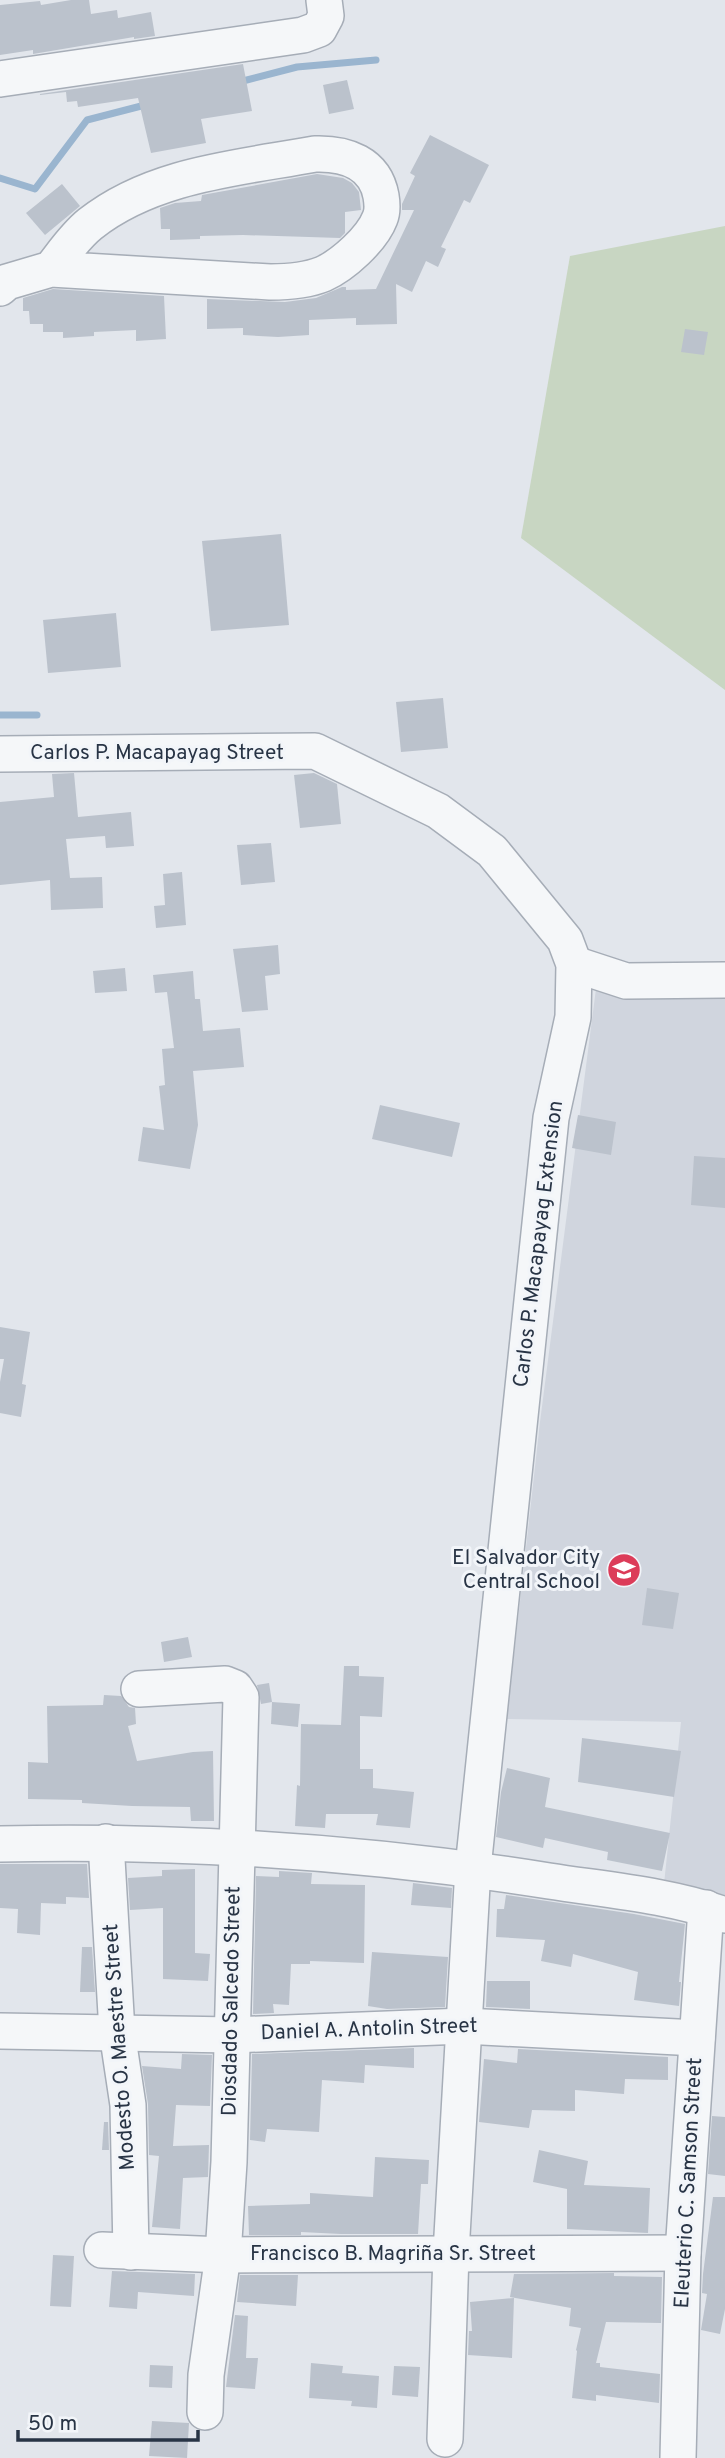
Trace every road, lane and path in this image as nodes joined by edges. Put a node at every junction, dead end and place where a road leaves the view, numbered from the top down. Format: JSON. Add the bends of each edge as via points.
{"nodes":[{"id":1,"x":324,"y":0,"type":"edge"},
{"id":2,"x":0,"y":79,"type":"edge"},
{"id":3,"x":51,"y":269,"type":"junction"},
{"id":4,"x":0,"y":288,"type":"edge"},
{"id":5,"x":315,"y":751,"type":"joint"},
{"id":6,"x":0,"y":754,"type":"edge"},
{"id":7,"x":574,"y":964,"type":"junction"},
{"id":8,"x":725,"y":981,"type":"edge"},
{"id":9,"x":139,"y":1689,"type":"dead end"},
{"id":10,"x":106,"y":1842,"type":"junction"},
{"id":11,"x":0,"y":1844,"type":"edge"},
{"id":12,"x":236,"y":1847,"type":"junction"},
{"id":13,"x":473,"y":1868,"type":"junction"},
{"id":14,"x":715,"y":1912,"type":"edge"},
{"id":15,"x":464,"y":2026,"type":"junction"},
{"id":16,"x":0,"y":2031,"type":"edge"},
{"id":17,"x":117,"y":2032,"type":"junction"},
{"id":18,"x":232,"y":2035,"type":"junction"},
{"id":19,"x":697,"y":2038,"type":"junction"},
{"id":20,"x":117,"y":2251,"type":"joint"},
{"id":21,"x":451,"y":2253,"type":"junction"},
{"id":22,"x":683,"y":2253,"type":"junction"},
{"id":23,"x":223,"y":2255,"type":"junction"},
{"id":24,"x":205,"y":2412,"type":"dead end"},
{"id":25,"x":445,"y":2439,"type":"dead end"},
{"id":26,"x":678,"y":2458,"type":"edge"}],
"edges":[{"from":1,"to":2,"type":"street","via":[[326,16],[319,29],[303,35]]},
{"from":3,"to":3,"type":"street","via":[[291,282],[336,267],[355,252],[380,217],[379,188],[364,165],[331,153],[164,183],[90,224]]},
{"from":3,"to":4,"type":"street"},
{"from":5,"to":6,"type":"street","name":"Carlos P. Macapayag Street"},
{"from":5,"to":7,"type":"street","name":"Carlos P. Macapayag Extension","via":[[438,811],[492,851],[565,940]]},
{"from":7,"to":8,"type":"street","via":[[626,981]]},
{"from":7,"to":13,"type":"street","name":"Carlos P. Macapayag Extension","via":[[573,1017],[551,1118]]},
{"from":9,"to":12,"type":"street","name":"Diosdado Salcedo Street","via":[[225,1684],[241,1697]]},
{"from":10,"to":11,"type":"street"},
{"from":10,"to":12,"type":"street"},
{"from":10,"to":17,"type":"street","name":"Modesto O. Maestre Street"},
{"from":12,"to":13,"type":"street"},
{"from":12,"to":18,"type":"street","name":"Diosdado Salcedo Street"},
{"from":13,"to":14,"type":"street","via":[[680,1901]]},
{"from":13,"to":15,"type":"street","name":"Carlos P. Macapayag Extension"},
{"from":14,"to":19,"type":"street","name":"Eleuterio C. Samson Street"},
{"from":15,"to":18,"type":"street","name":"Daniel A. Antolin Street"},
{"from":15,"to":19,"type":"street","name":"Daniel A. Antolin Street"},
{"from":15,"to":21,"type":"street","name":"Carlos P. Macapayag Extension"},
{"from":16,"to":17,"type":"street","name":"Daniel A. Antolin Street"},
{"from":17,"to":18,"type":"street","name":"Daniel A. Antolin Street"},
{"from":17,"to":20,"type":"street","name":"Modesto O. Maestre Street","via":[[128,2105]]},
{"from":18,"to":23,"type":"street","name":"Diosdado Salcedo Street"},
{"from":19,"to":22,"type":"street","name":"Eleuterio C. Samson Street"},
{"from":20,"to":23,"type":"street","name":"Francisco B. Magriña Sr. Street"},
{"from":21,"to":22,"type":"street","name":"Francisco B. Magriña Sr. Street"},
{"from":21,"to":23,"type":"street","name":"Francisco B. Magriña Sr. Street"},
{"from":21,"to":25,"type":"street","name":"Carlos P. Macapayag Extension"},
{"from":22,"to":26,"type":"street","name":"Eleuterio C. Samson Street"},
{"from":23,"to":24,"type":"street","name":"Diosdado Salcedo Street"}]}
